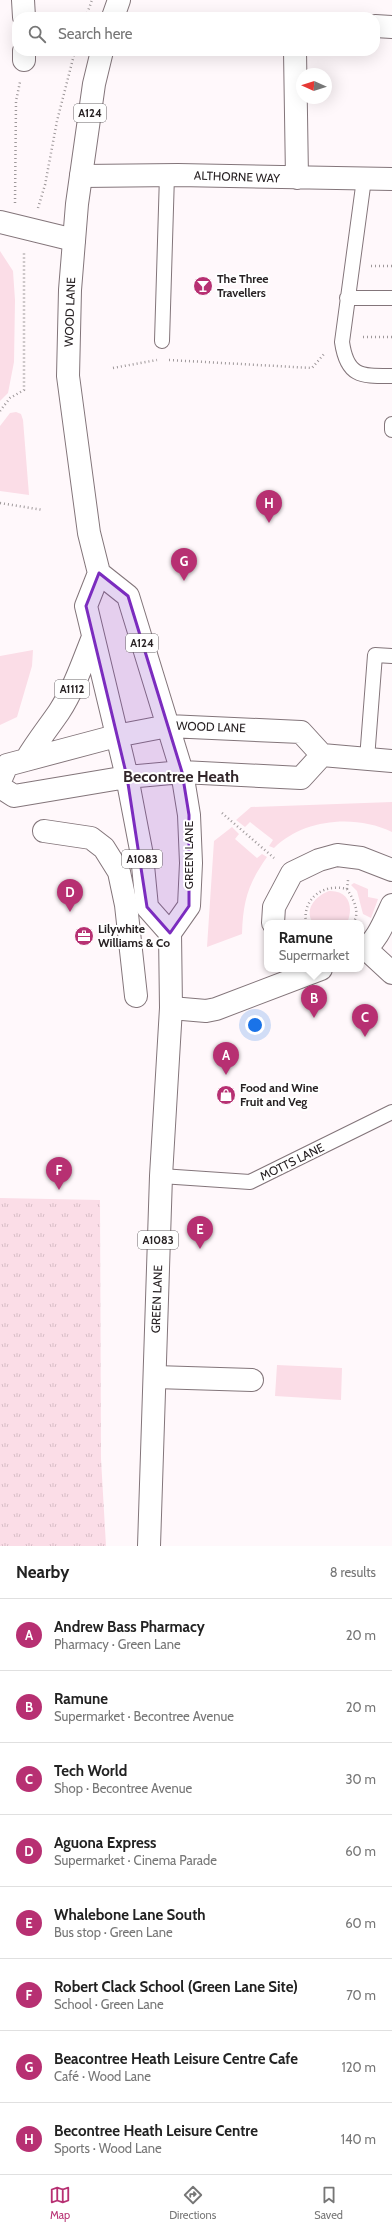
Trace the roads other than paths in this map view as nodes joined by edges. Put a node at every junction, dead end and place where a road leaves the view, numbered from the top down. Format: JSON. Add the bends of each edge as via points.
{"nodes":[{"id":1,"x":23,"y":0,"type":"edge"},
{"id":2,"x":119,"y":0,"type":"edge"},
{"id":3,"x":24,"y":12,"type":"edge"},
{"id":4,"x":115,"y":12,"type":"edge"},
{"id":5,"x":380,"y":26,"type":"edge"},
{"id":6,"x":392,"y":27,"type":"edge"},
{"id":7,"x":101,"y":56,"type":"edge"},
{"id":8,"x":295,"y":56,"type":"edge"},
{"id":9,"x":167,"y":175,"type":"junction"},
{"id":10,"x":81,"y":176,"type":"junction"},
{"id":11,"x":297,"y":178,"type":"junction"},
{"id":12,"x":364,"y":179,"type":"junction"},
{"id":13,"x":392,"y":179,"type":"edge"},
{"id":14,"x":8,"y":216,"type":"edge"},
{"id":15,"x":74,"y":240,"type":"junction"},
{"id":16,"x":347,"y":298,"type":"junction"},
{"id":17,"x":392,"y":298,"type":"edge"},
{"id":18,"x":162,"y":341,"type":"dead end"},
{"id":19,"x":392,"y":376,"type":"edge"},
{"id":20,"x":392,"y":424,"type":"edge"},
{"id":21,"x":392,"y":430,"type":"edge"},
{"id":22,"x":99,"y":573,"type":"junction"},
{"id":23,"x":93,"y":637,"type":"junction"},
{"id":24,"x":392,"y":656,"type":"edge"},
{"id":25,"x":168,"y":726,"type":"junction"},
{"id":26,"x":116,"y":736,"type":"junction"},
{"id":27,"x":322,"y":755,"type":"junction"},
{"id":28,"x":368,"y":759,"type":"junction"},
{"id":29,"x":26,"y":760,"type":"junction"},
{"id":30,"x":392,"y":761,"type":"edge"},
{"id":31,"x":182,"y":772,"type":"junction"},
{"id":32,"x":127,"y":777,"type":"junction"},
{"id":33,"x":0,"y":782,"type":"edge"},
{"id":34,"x":0,"y":786,"type":"edge"},
{"id":35,"x":44,"y":832,"type":"dead end"},
{"id":36,"x":392,"y":870,"type":"edge"},
{"id":37,"x":392,"y":905,"type":"edge"},
{"id":38,"x":273,"y":920,"type":"edge"},
{"id":39,"x":170,"y":933,"type":"junction"},
{"id":40,"x":364,"y":949,"type":"edge"},
{"id":41,"x":364,"y":951,"type":"edge"},
{"id":42,"x":304,"y":972,"type":"edge"},
{"id":43,"x":392,"y":974,"type":"edge"},
{"id":44,"x":288,"y":975,"type":"edge"},
{"id":45,"x":136,"y":996,"type":"dead end"},
{"id":46,"x":171,"y":1008,"type":"junction"},
{"id":47,"x":392,"y":1112,"type":"edge"},
{"id":48,"x":161,"y":1176,"type":"junction"},
{"id":49,"x":155,"y":1377,"type":"junction"},
{"id":50,"x":252,"y":1380,"type":"dead end"},
{"id":51,"x":150,"y":1546,"type":"edge"}],
"edges":[{"from":1,"to":3,"type":"main road"},
{"from":2,"to":4,"type":"main road"},
{"from":5,"to":6,"type":"main road"},
{"from":7,"to":10,"type":"main road","name":"WOOD LANE","number":"A124","via":[[94,84]]},
{"from":8,"to":11,"type":"main road"},
{"from":9,"to":10,"type":"main road","name":"ALTHORNE WAY"},
{"from":9,"to":11,"type":"main road","name":"ALTHORNE WAY"},
{"from":9,"to":18,"type":"lane"},
{"from":10,"to":15,"type":"main road","name":"WOOD LANE","number":"A124"},
{"from":11,"to":12,"type":"main road","name":"ALTHORNE WAY"},
{"from":12,"to":13,"type":"main road","name":"ALTHORNE WAY"},
{"from":12,"to":16,"type":"lane"},
{"from":14,"to":15,"type":"main road"},
{"from":15,"to":22,"type":"main road","name":"WOOD LANE","number":"A124","via":[[68,376],[90,533]]},
{"from":16,"to":17,"type":"lane"},
{"from":16,"to":19,"type":"lane","via":[[342,342],[344,355],[351,369],[366,376]]},
{"from":20,"to":21,"type":"lane"},
{"from":22,"to":23,"type":"main road","via":[[86,606]]},
{"from":22,"to":25,"type":"main road","name":"WOOD LANE","number":"A124","via":[[128,596]]},
{"from":23,"to":26,"type":"main road"},
{"from":23,"to":29,"type":"main road","number":"A1112","via":[[72,690]]},
{"from":24,"to":28,"type":"lane","via":[[375,655]]},
{"from":25,"to":26,"type":"main road"},
{"from":25,"to":27,"type":"main road","name":"WOOD LANE","via":[[301,732]]},
{"from":25,"to":31,"type":"main road","name":"GREEN LANE"},
{"from":26,"to":29,"type":"main road"},
{"from":26,"to":32,"type":"main road"},
{"from":27,"to":28,"type":"main road"},
{"from":27,"to":31,"type":"main road","via":[[301,778]]},
{"from":28,"to":30,"type":"main road"},
{"from":29,"to":33,"type":"main road","via":[[7,766]]},
{"from":31,"to":32,"type":"main road"},
{"from":31,"to":39,"type":"main road","name":"GREEN LANE","via":[[189,815],[189,906]]},
{"from":32,"to":34,"type":"main road","via":[[14,796]]},
{"from":32,"to":39,"type":"main road","number":"A1083","via":[[142,855],[147,907]]},
{"from":35,"to":45,"type":"main road","via":[[91,838],[104,848],[119,872],[126,905]]},
{"from":36,"to":38,"type":"main road","via":[[361,858],[337,855],[319,860],[292,873],[274,907]]},
{"from":37,"to":40,"type":"main road","via":[[381,928]]},
{"from":39,"to":46,"type":"main road","name":"GREEN LANE","number":"A1083"},
{"from":41,"to":43,"type":"main road"},
{"from":42,"to":44,"type":"main road"},
{"from":44,"to":46,"type":"main road","via":[[216,1010]]},
{"from":46,"to":48,"type":"main road","name":"GREEN LANE","number":"A1083"},
{"from":47,"to":48,"type":"lane","name":"MOTTS LANE","via":[[250,1182]]},
{"from":48,"to":49,"type":"main road","name":"GREEN LANE","number":"A1083"},
{"from":49,"to":50,"type":"main road"},
{"from":49,"to":51,"type":"main road","name":"GREEN LANE","number":"A1083"}]}
